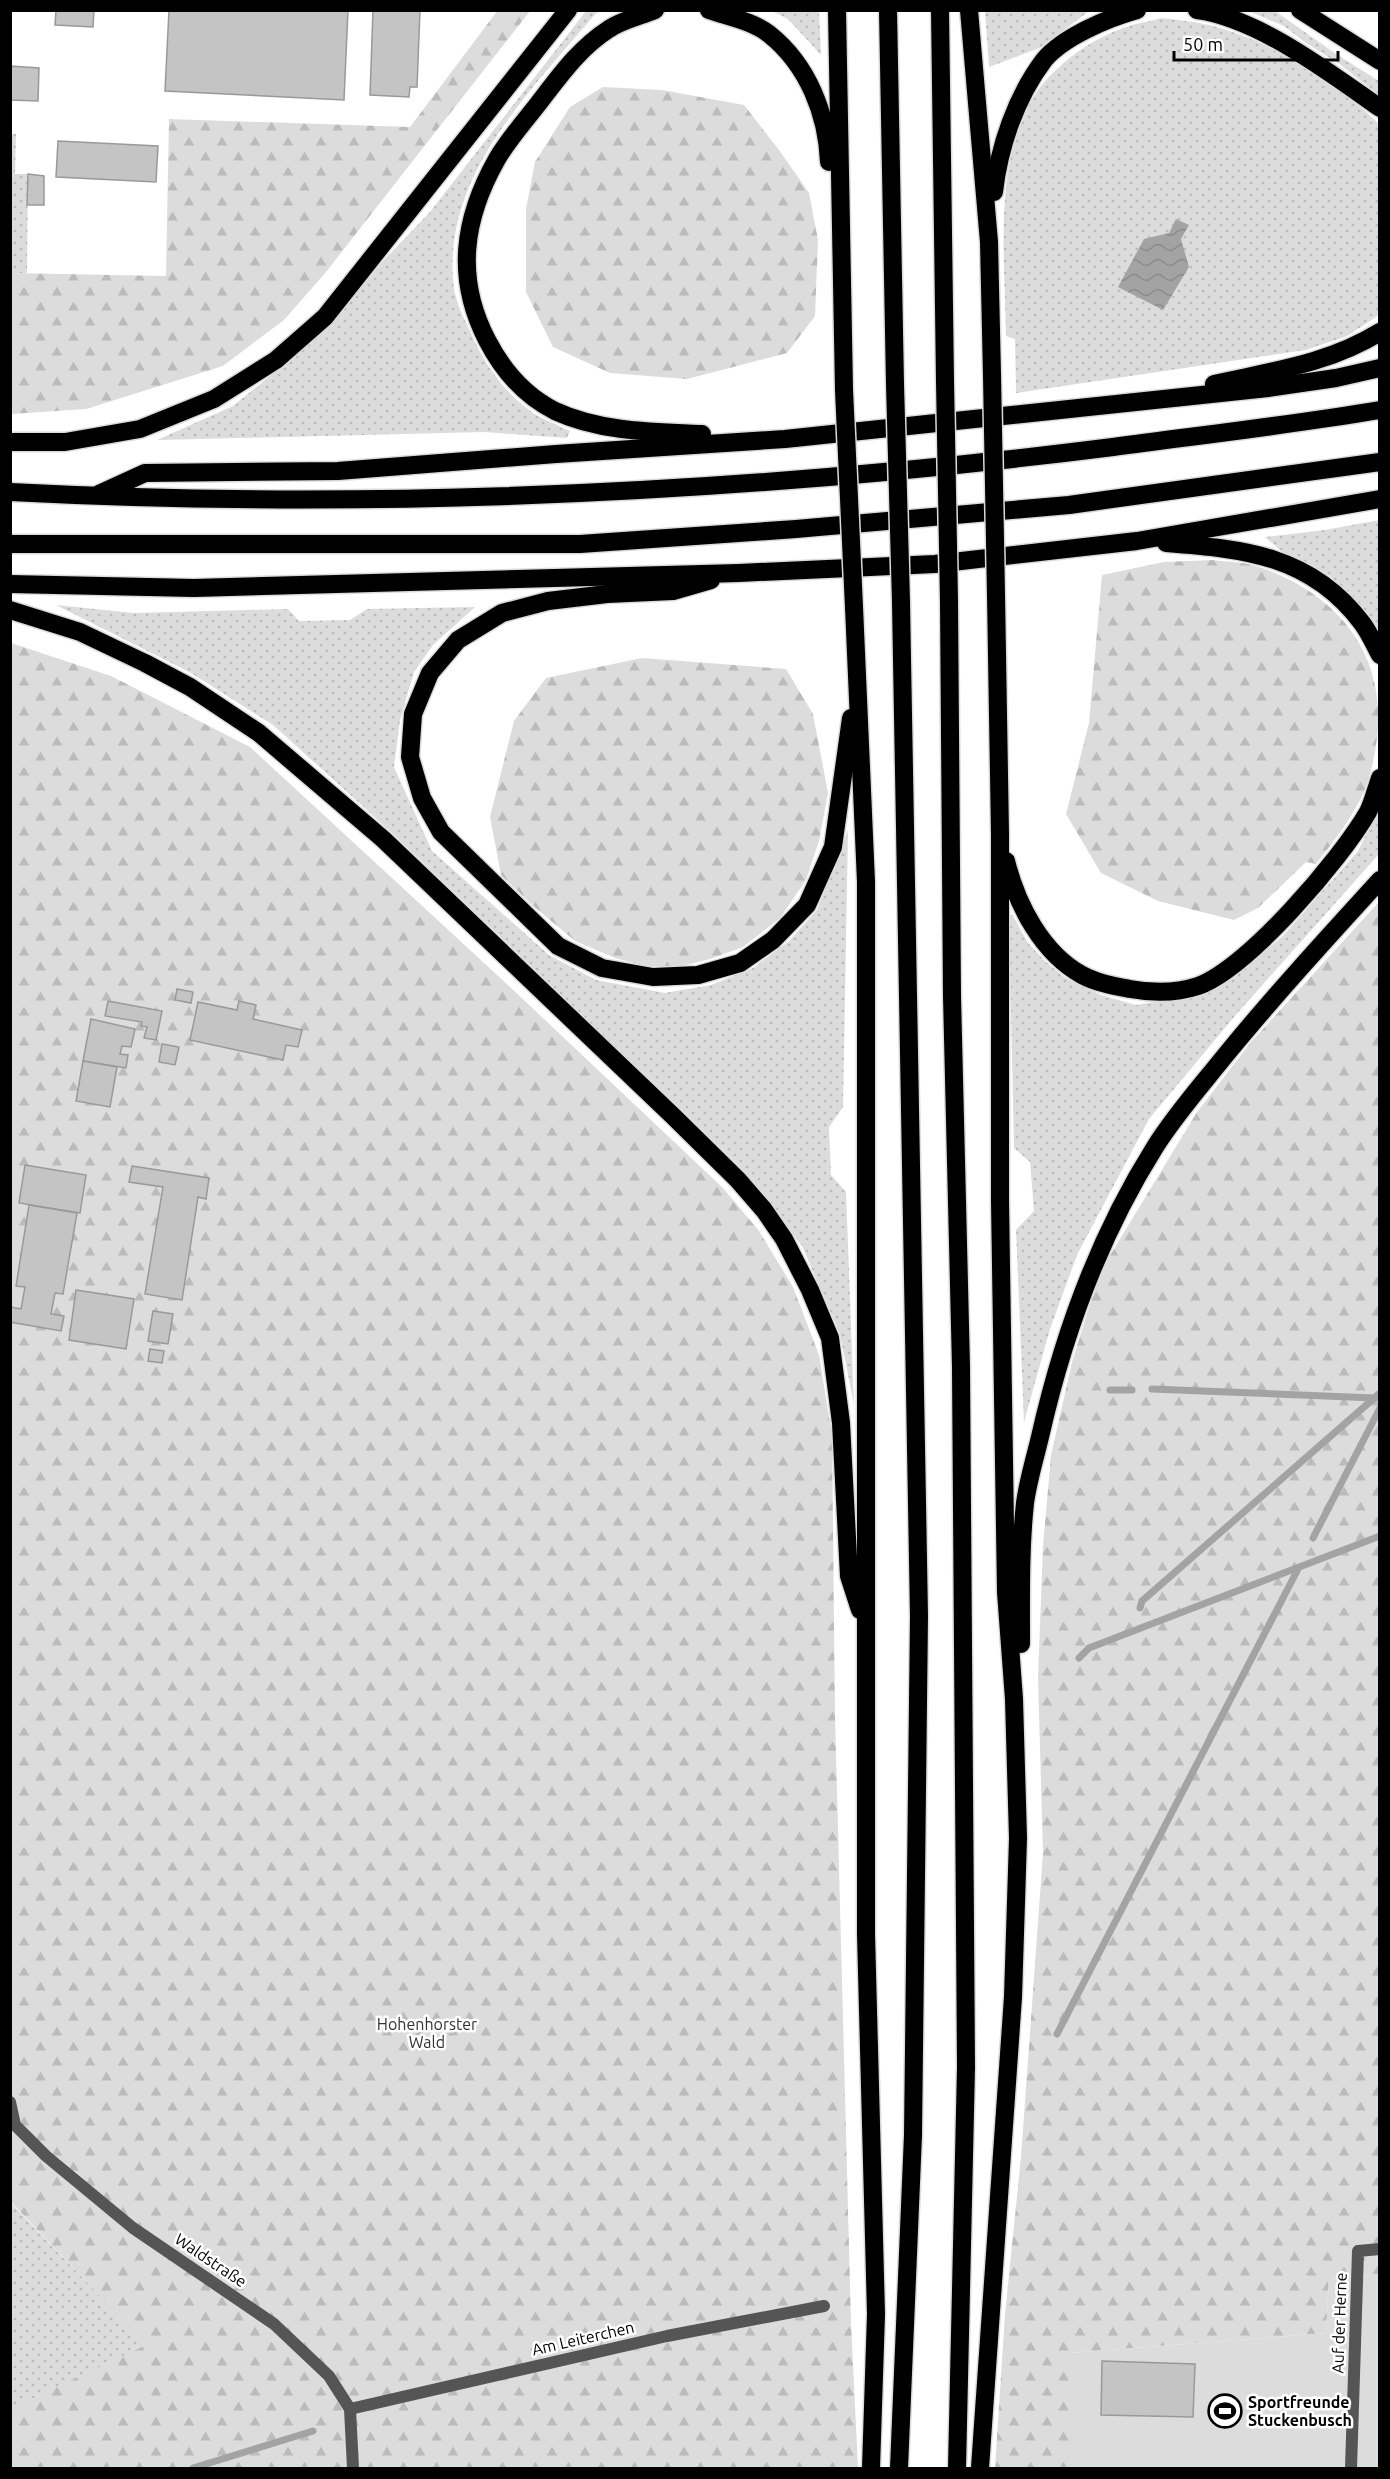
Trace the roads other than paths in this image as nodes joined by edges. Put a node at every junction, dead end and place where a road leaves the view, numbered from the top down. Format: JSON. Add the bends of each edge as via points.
{"nodes":[{"id":1,"x":568,"y":10,"type":"edge"},
{"id":2,"x":655,"y":10,"type":"edge"},
{"id":3,"x":709,"y":10,"type":"edge"},
{"id":4,"x":837,"y":10,"type":"edge"},
{"id":5,"x":888,"y":10,"type":"edge"},
{"id":6,"x":940,"y":10,"type":"edge"},
{"id":7,"x":969,"y":10,"type":"edge"},
{"id":8,"x":1137,"y":10,"type":"edge"},
{"id":9,"x":1197,"y":10,"type":"edge"},
{"id":10,"x":1300,"y":10,"type":"edge"},
{"id":11,"x":1380,"y":61,"type":"edge"},
{"id":12,"x":1380,"y":108,"type":"edge"},
{"id":13,"x":989,"y":242,"type":"junction"},
{"id":14,"x":841,"y":292,"type":"junction"},
{"id":15,"x":1380,"y":332,"type":"edge"},
{"id":16,"x":1380,"y":368,"type":"edge"},
{"id":17,"x":1128,"y":403,"type":"junction"},
{"id":18,"x":1380,"y":410,"type":"edge"},
{"id":19,"x":785,"y":439,"type":"junction"},
{"id":20,"x":10,"y":442,"type":"edge"},
{"id":21,"x":1380,"y":462,"type":"edge"},
{"id":22,"x":10,"y":492,"type":"edge"},
{"id":23,"x":94,"y":496,"type":"junction"},
{"id":24,"x":1380,"y":498,"type":"edge"},
{"id":25,"x":1137,"y":541,"type":"junction"},
{"id":26,"x":10,"y":543,"type":"edge"},
{"id":27,"x":738,"y":573,"type":"junction"},
{"id":28,"x":10,"y":584,"type":"edge"},
{"id":29,"x":10,"y":610,"type":"edge"},
{"id":30,"x":1380,"y":655,"type":"edge"},
{"id":31,"x":857,"y":678,"type":"junction"},
{"id":32,"x":1380,"y":778,"type":"edge"},
{"id":33,"x":1000,"y":834,"type":"junction"},
{"id":34,"x":1380,"y":880,"type":"edge"},
{"id":35,"x":866,"y":1629,"type":"junction"},
{"id":36,"x":1014,"y":1699,"type":"junction"},
{"id":37,"x":10,"y":2102,"type":"edge"},
{"id":38,"x":1380,"y":2249,"type":"edge"},
{"id":39,"x":824,"y":2306,"type":"dead end"},
{"id":40,"x":350,"y":2409,"type":"junction"},
{"id":41,"x":353,"y":2469,"type":"edge"},
{"id":42,"x":871,"y":2469,"type":"edge"},
{"id":43,"x":899,"y":2469,"type":"edge"},
{"id":44,"x":957,"y":2469,"type":"edge"},
{"id":45,"x":980,"y":2469,"type":"edge"},
{"id":46,"x":1351,"y":2469,"type":"edge"}],
"edges":[{"from":1,"to":20,"type":"highway","via":[[325,316],[276,360],[214,399],[140,429],[65,442]]},
{"from":2,"to":19,"type":"highway","via":[[610,28],[573,59],[498,157],[478,196],[467,234],[467,275],[477,319],[509,375],[555,411],[600,426]]},
{"from":3,"to":14,"type":"highway","via":[[769,33],[810,83],[824,121],[832,243]]},
{"from":4,"to":14,"type":"highway"},
{"from":5,"to":43,"type":"highway","bridge":true,"via":[[919,1616],[913,2135]]},
{"from":6,"to":44,"type":"highway","bridge":true,"via":[[952,996],[961,1379],[966,2067]]},
{"from":7,"to":13,"type":"highway"},
{"from":8,"to":13,"type":"highway","via":[[1110,17],[1046,58],[1022,96],[997,166]]},
{"from":9,"to":12,"type":"highway","via":[[1241,24],[1293,49]]},
{"from":10,"to":11,"type":"highway"},
{"from":13,"to":33,"type":"highway","bridge":true},
{"from":14,"to":31,"type":"highway","bridge":true},
{"from":15,"to":17,"type":"highway","via":[[1327,359]]},
{"from":16,"to":17,"type":"highway","via":[[1268,388]]},
{"from":17,"to":19,"type":"highway"},
{"from":18,"to":23,"type":"highway","via":[[1018,459],[784,481],[588,493],[343,499]]},
{"from":19,"to":23,"type":"highway","via":[[338,471],[145,473]]},
{"from":21,"to":26,"type":"highway","via":[[1069,505],[580,544]]},
{"from":22,"to":23,"type":"highway"},
{"from":24,"to":25,"type":"highway"},
{"from":25,"to":27,"type":"highway","via":[[934,564]]},
{"from":25,"to":30,"type":"highway","via":[[1231,548],[1284,562],[1320,580],[1363,623]]},
{"from":27,"to":28,"type":"highway","via":[[194,588]]},
{"from":27,"to":31,"type":"highway","via":[[673,591],[548,601],[502,613],[458,640],[430,673],[412,725],[410,757],[422,798],[441,832],[558,946],[602,968],[653,977],[698,975],[740,963],[772,940],[807,905],[833,847]]},
{"from":29,"to":35,"type":"highway","via":[[80,632],[145,663],[190,687],[259,733],[383,839],[673,1116],[764,1210],[784,1239],[830,1338],[841,1423],[849,1576]]},
{"from":31,"to":35,"type":"highway","via":[[866,882]]},
{"from":32,"to":33,"type":"highway","via":[[1369,810],[1350,841],[1324,874],[1253,947],[1227,969],[1197,986],[1152,993],[1083,976],[1060,959],[1032,926],[1012,884]]},
{"from":33,"to":36,"type":"highway","via":[[1006,1592]]},
{"from":34,"to":36,"type":"highway","via":[[1269,1003],[1184,1106],[1130,1191],[1099,1254],[1052,1382],[1026,1502],[1021,1650]]},
{"from":35,"to":42,"type":"highway","via":[[866,1934],[876,2314]]},
{"from":36,"to":45,"type":"highway","via":[[1018,1838],[1013,1997]]},
{"from":37,"to":40,"type":"street","name":"Waldstraße","via":[[15,2125],[46,2156],[134,2228],[274,2324],[329,2376]]},
{"from":38,"to":46,"type":"street","name":"Auf der Herne","via":[[1358,2251]]},
{"from":39,"to":40,"type":"street","name":"Am Leiterchen","via":[[667,2336]]},
{"from":40,"to":41,"type":"street","name":"Waldstraße"}]}
